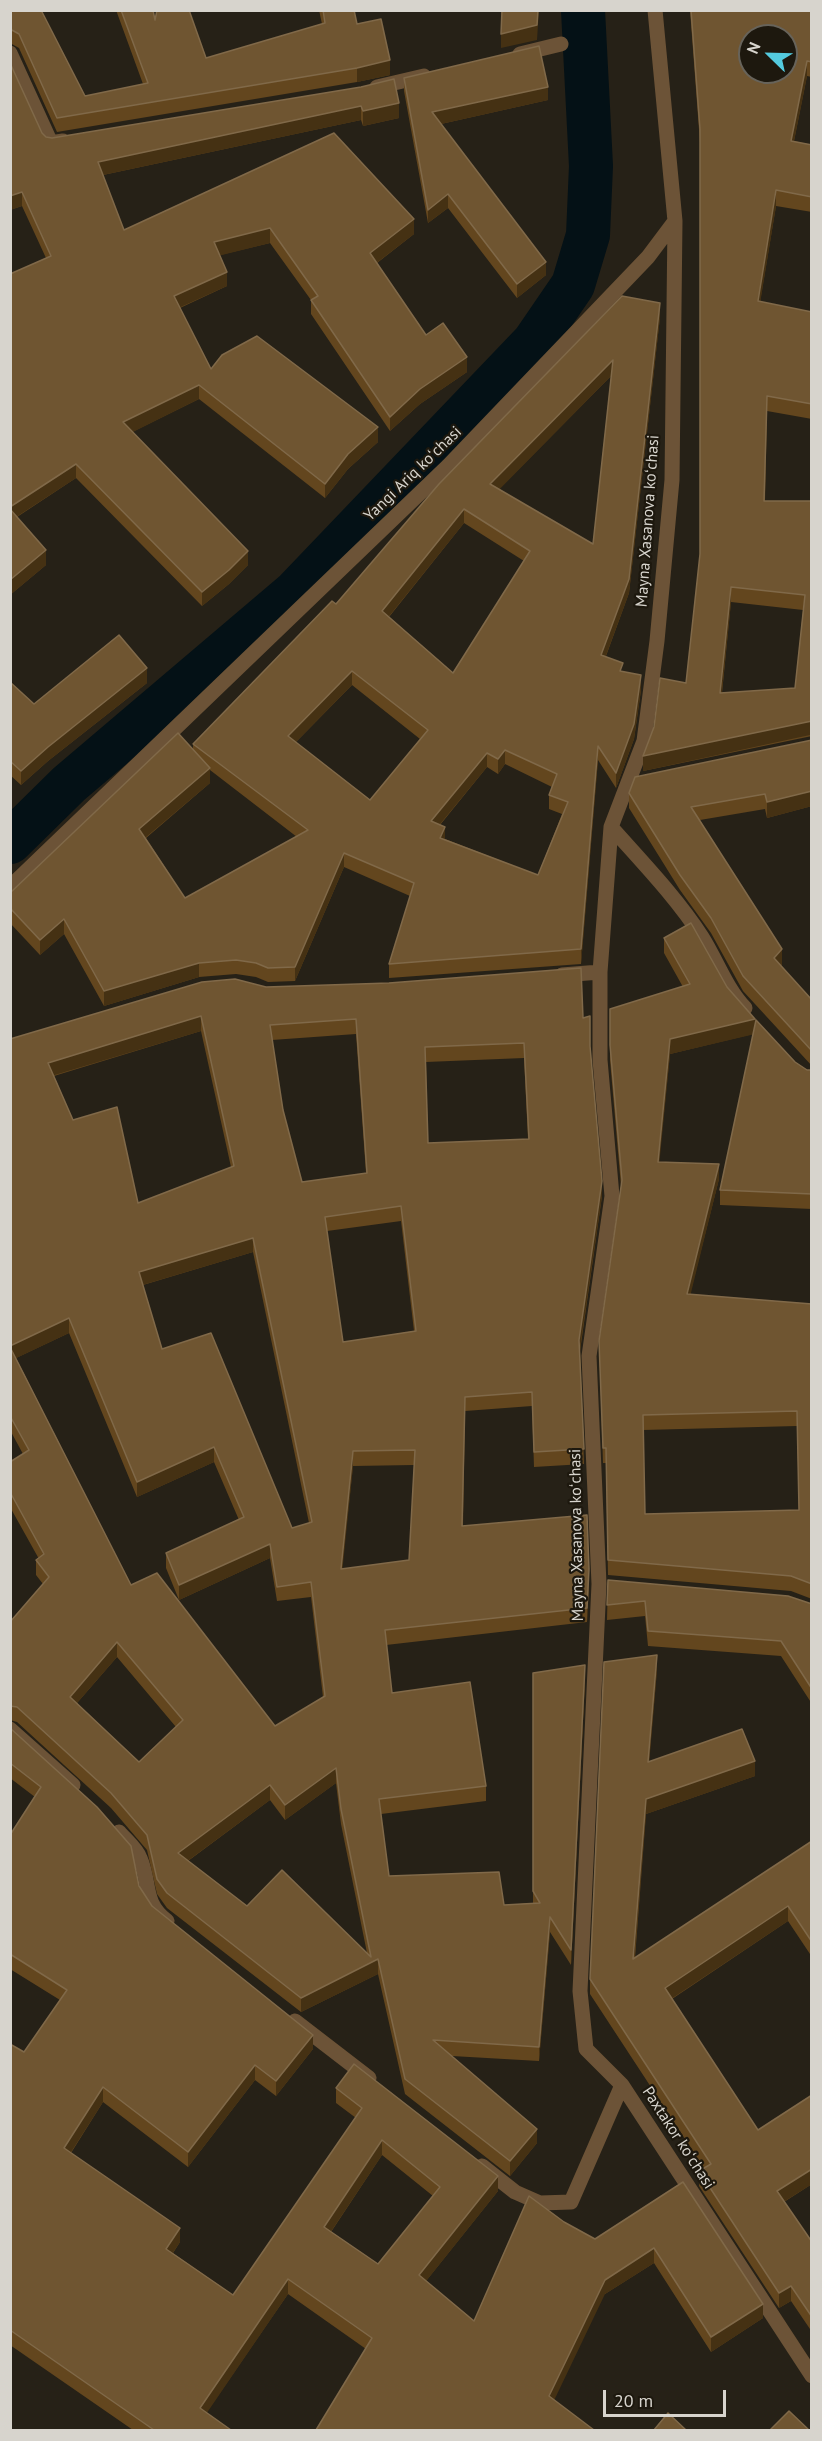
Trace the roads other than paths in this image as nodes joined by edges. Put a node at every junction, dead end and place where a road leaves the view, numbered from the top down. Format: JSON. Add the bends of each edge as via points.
{"nodes":[{"id":1,"x":655,"y":10,"type":"edge"},
{"id":2,"x":561,"y":44,"type":"dead end"},
{"id":3,"x":10,"y":53,"type":"edge"},
{"id":4,"x":505,"y":57,"type":"edge"},
{"id":5,"x":437,"y":73,"type":"edge"},
{"id":6,"x":359,"y":92,"type":"edge"},
{"id":7,"x":73,"y":140,"type":"edge"},
{"id":8,"x":675,"y":221,"type":"junction"},
{"id":9,"x":651,"y":779,"type":"edge"},
{"id":10,"x":627,"y":784,"type":"junction"},
{"id":11,"x":611,"y":827,"type":"junction"},
{"id":12,"x":10,"y":887,"type":"edge"},
{"id":13,"x":600,"y":972,"type":"junction"},
{"id":14,"x":542,"y":976,"type":"edge"},
{"id":15,"x":757,"y":1022,"type":"edge"},
{"id":16,"x":10,"y":1729,"type":"edge"},
{"id":17,"x":88,"y":1800,"type":"edge"},
{"id":18,"x":111,"y":1824,"type":"edge"},
{"id":19,"x":178,"y":1930,"type":"edge"},
{"id":20,"x":281,"y":2010,"type":"edge"},
{"id":21,"x":622,"y":2085,"type":"junction"},
{"id":22,"x":384,"y":2090,"type":"edge"},
{"id":23,"x":468,"y":2155,"type":"edge"},
{"id":24,"x":812,"y":2376,"type":"edge"}],
"edges":[{"from":1,"to":8,"type":"street"},
{"from":2,"to":4,"type":"street"},
{"from":3,"to":7,"type":"street","via":[[51,143]]},
{"from":5,"to":6,"type":"street"},
{"from":8,"to":10,"type":"street","name":"Mayna Xasanova koʻchasi","via":[[672,480],[644,741]]},
{"from":8,"to":12,"type":"street","name":"Yangi Ariq koʻchasi","via":[[648,257],[448,466]]},
{"from":9,"to":10,"type":"street"},
{"from":10,"to":11,"type":"street","name":"Mayna Xasanova koʻchasi"},
{"from":11,"to":13,"type":"street","name":"Mayna Xasanova koʻchasi"},
{"from":11,"to":15,"type":"street","via":[[674,898],[703,938],[735,997]]},
{"from":13,"to":14,"type":"street"},
{"from":13,"to":21,"type":"street","name":"Mayna Xasanova koʻchasi","via":[[600,1060],[612,1196],[589,1356],[605,1584],[580,1991],[586,2049]]},
{"from":16,"to":17,"type":"street"},
{"from":18,"to":19,"type":"street","via":[[140,1856],[148,1898],[160,1916]]},
{"from":20,"to":22,"type":"street"},
{"from":21,"to":23,"type":"street","name":"Paxtakor koʻchasi","via":[[571,2202],[540,2203],[515,2192]]},
{"from":21,"to":24,"type":"street","name":"Paxtakor koʻchasi"}]}
